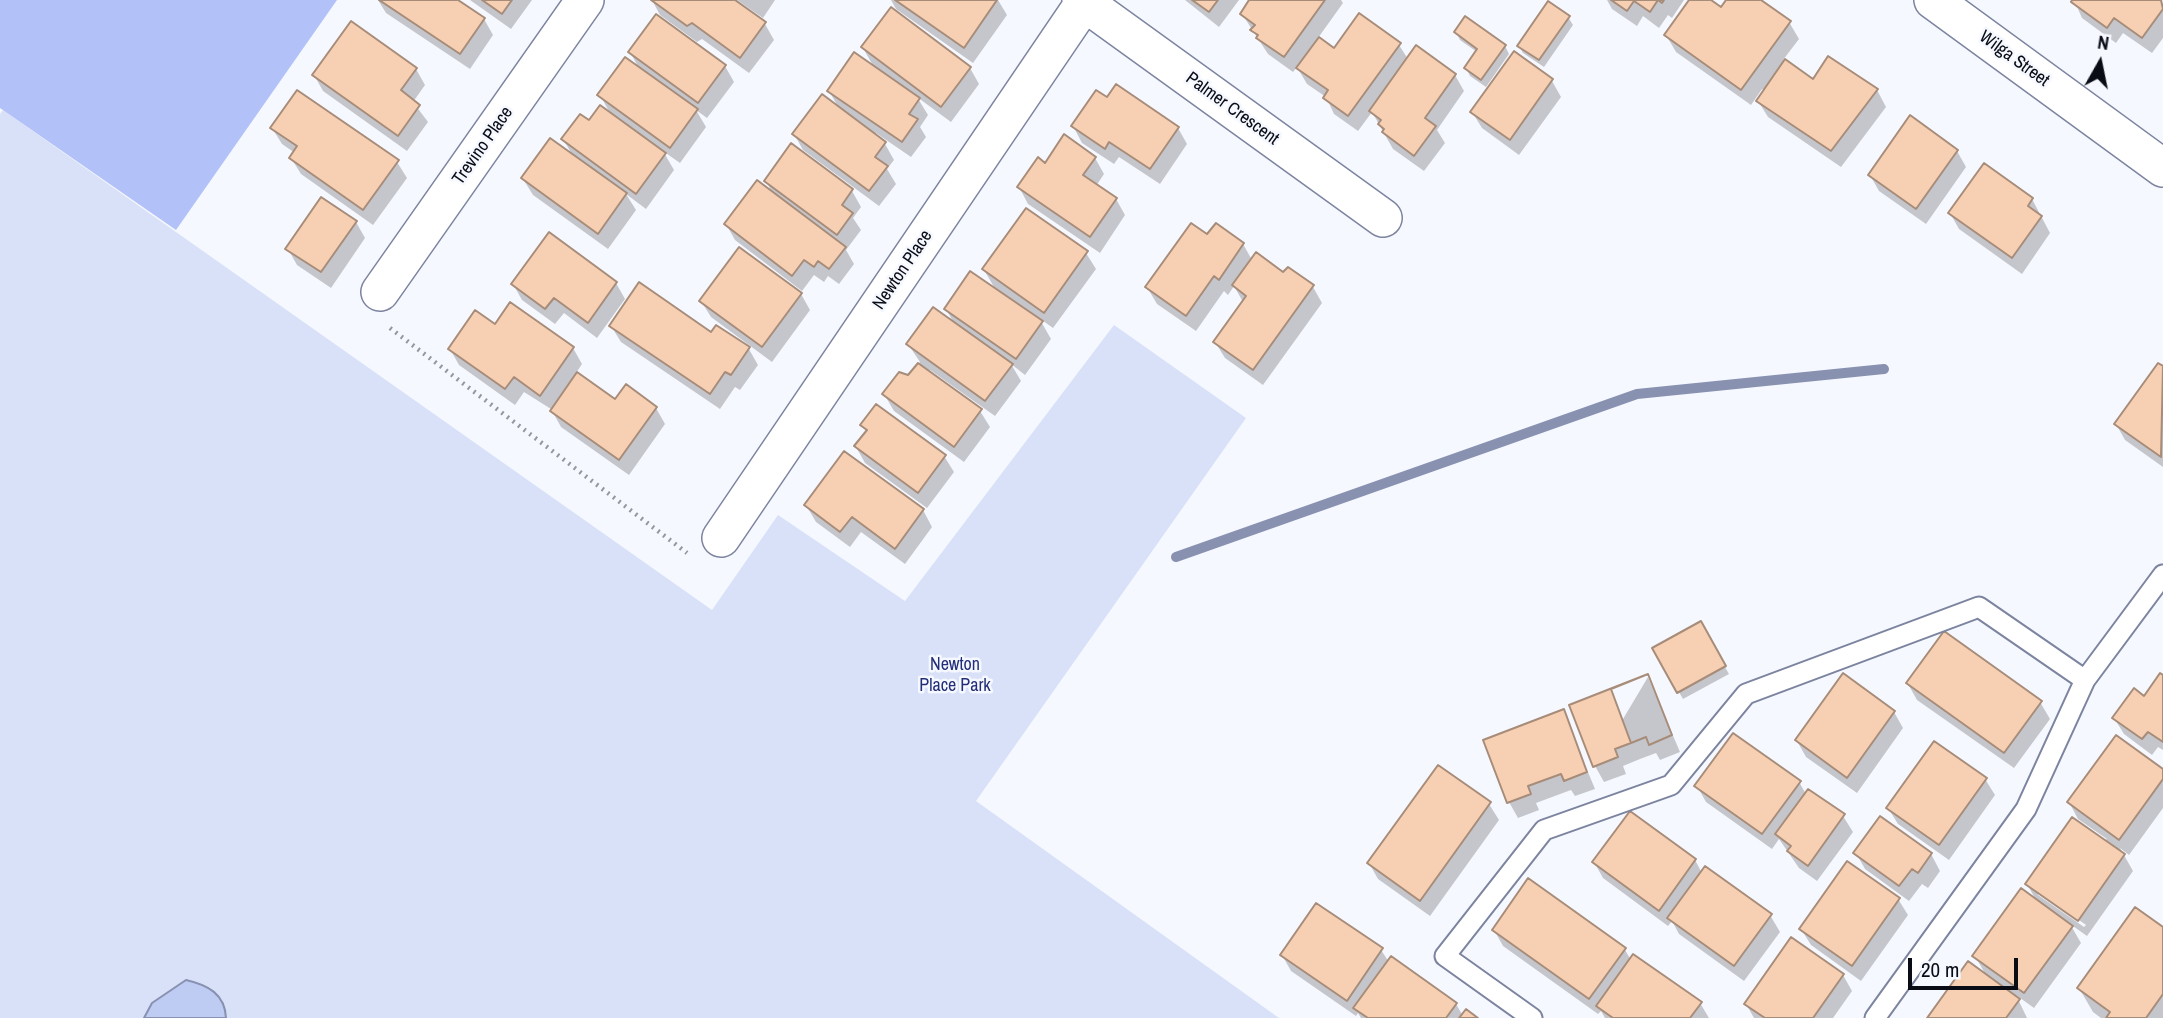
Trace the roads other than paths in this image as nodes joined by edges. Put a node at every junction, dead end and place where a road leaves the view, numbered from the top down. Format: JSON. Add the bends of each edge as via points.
{"nodes":[{"id":1,"x":585,"y":0,"type":"edge"},
{"id":2,"x":1933,"y":0,"type":"edge"},
{"id":3,"x":1083,"y":1,"type":"edge"},
{"id":4,"x":2163,"y":168,"type":"edge"},
{"id":5,"x":1383,"y":218,"type":"dead end"},
{"id":6,"x":380,"y":292,"type":"road end"},
{"id":7,"x":721,"y":538,"type":"road end"},
{"id":8,"x":2163,"y":575,"type":"edge"},
{"id":9,"x":2085,"y":680,"type":"junction"},
{"id":10,"x":1532,"y":1018,"type":"edge"},
{"id":11,"x":1875,"y":1018,"type":"edge"}],
"edges":[{"from":1,"to":6,"type":"street","name":"Trevino Place"},
{"from":2,"to":4,"type":"street","name":"Wilga Street"},
{"from":3,"to":5,"type":"street","name":"Palmer Crescent"},
{"from":3,"to":7,"type":"street","name":"Newton Place"},
{"from":8,"to":9,"type":"lane"},
{"from":9,"to":10,"type":"lane","via":[[1979,607],[1746,694],[1671,785],[1544,830],[1445,956]]},
{"from":9,"to":11,"type":"lane","via":[[2026,810]]}]}
